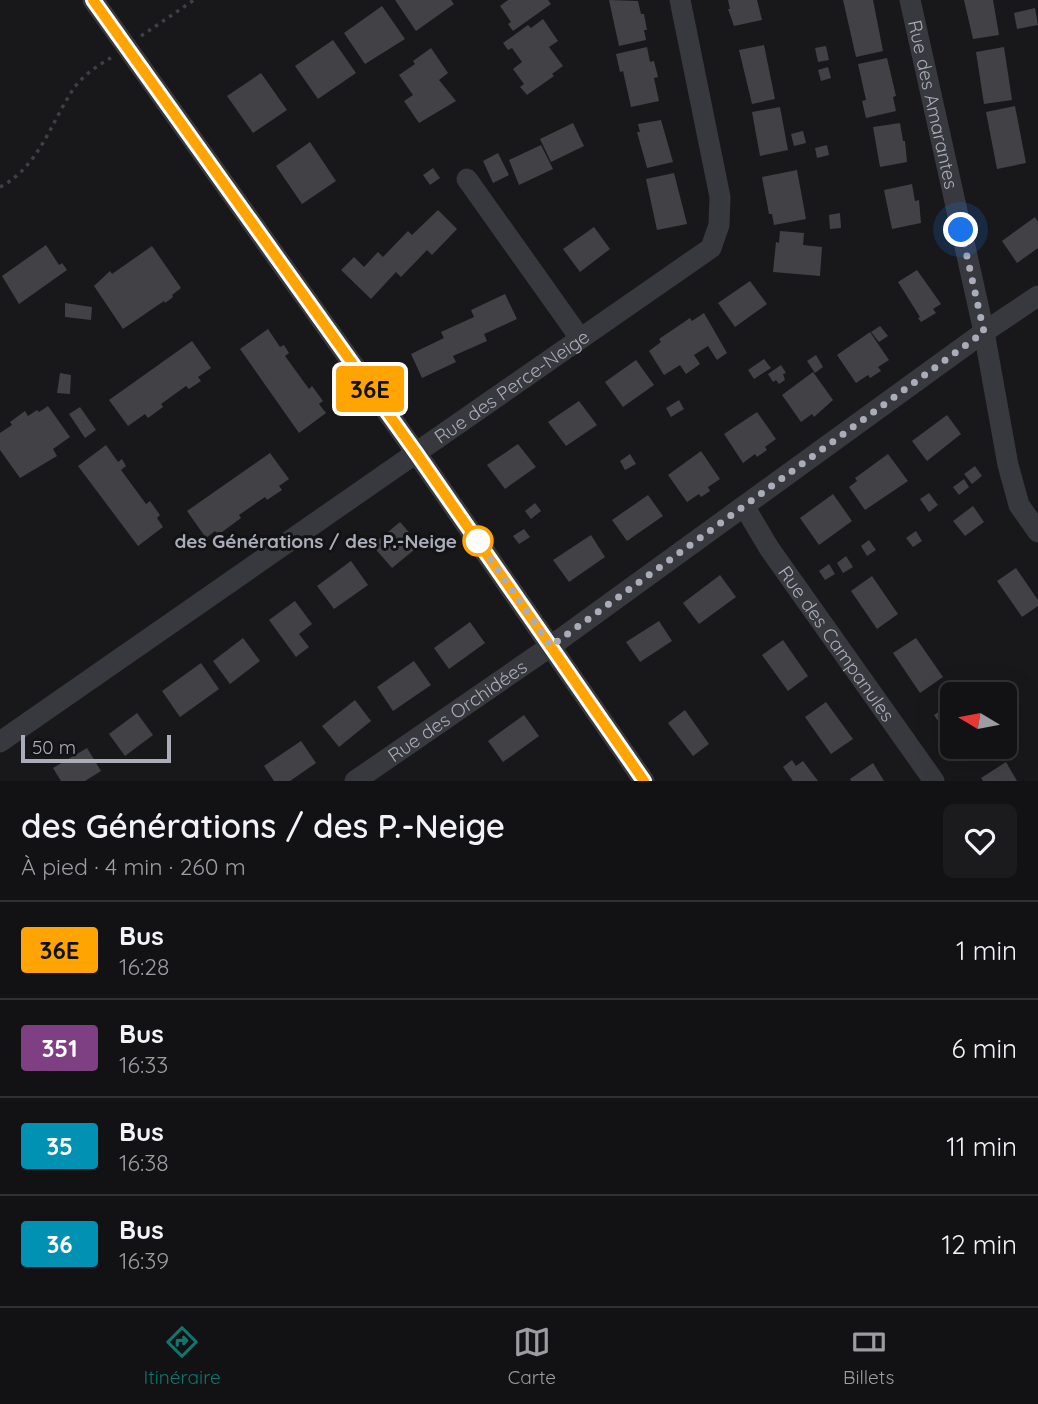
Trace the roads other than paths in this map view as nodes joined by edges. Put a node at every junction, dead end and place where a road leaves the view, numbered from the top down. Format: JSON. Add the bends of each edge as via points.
{"nodes":[{"id":1,"x":93,"y":0,"type":"edge"},
{"id":2,"x":680,"y":0,"type":"edge"},
{"id":3,"x":910,"y":0,"type":"edge"},
{"id":4,"x":467,"y":179,"type":"dead end"},
{"id":5,"x":1038,"y":296,"type":"edge"},
{"id":6,"x":984,"y":332,"type":"junction"},
{"id":7,"x":580,"y":338,"type":"junction"},
{"id":8,"x":417,"y":454,"type":"junction"},
{"id":9,"x":744,"y":506,"type":"junction"},
{"id":10,"x":1038,"y":532,"type":"edge"},
{"id":11,"x":551,"y":646,"type":"junction"},
{"id":12,"x":0,"y":742,"type":"edge"},
{"id":13,"x":357,"y":780,"type":"edge"},
{"id":14,"x":644,"y":781,"type":"edge"},
{"id":15,"x":934,"y":781,"type":"edge"}],
"edges":[{"from":1,"to":8,"type":"street"},
{"from":2,"to":7,"type":"street","name":"Rue des Perce-Neige","via":[[720,197],[719,225],[711,248]]},
{"from":3,"to":6,"type":"street","name":"Rue des Amarantes"},
{"from":4,"to":7,"type":"street"},
{"from":5,"to":6,"type":"street","name":"Rue des Orchidées"},
{"from":6,"to":9,"type":"street","name":"Rue des Orchidées"},
{"from":6,"to":10,"type":"street","name":"Rue des Amarantes","via":[[1008,465],[1019,505]]},
{"from":7,"to":8,"type":"street","name":"Rue des Perce-Neige"},
{"from":8,"to":11,"type":"street"},
{"from":8,"to":12,"type":"street","name":"Rue des Perce-Neige"},
{"from":9,"to":11,"type":"street","name":"Rue des Orchidées"},
{"from":9,"to":15,"type":"street","name":"Rue des Campanules"},
{"from":11,"to":13,"type":"street","name":"Rue des Orchidées"},
{"from":11,"to":14,"type":"street"}]}
